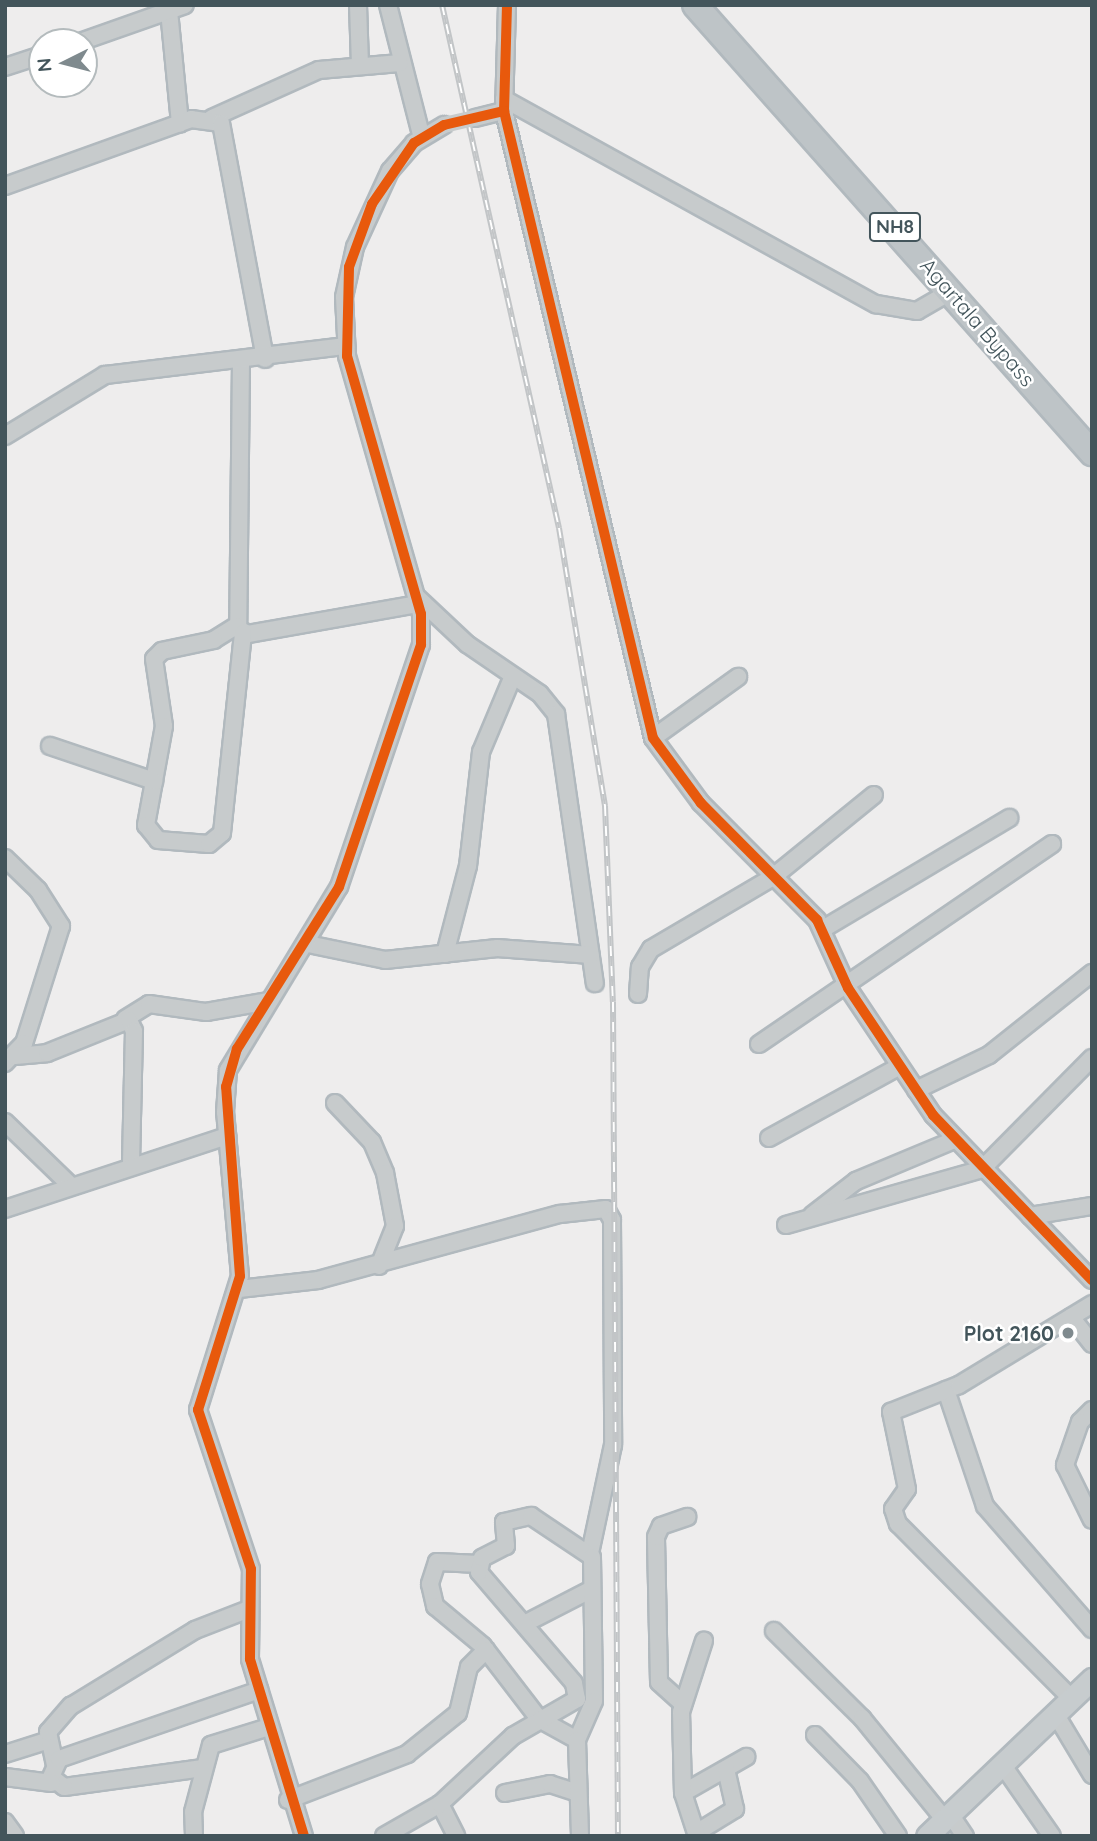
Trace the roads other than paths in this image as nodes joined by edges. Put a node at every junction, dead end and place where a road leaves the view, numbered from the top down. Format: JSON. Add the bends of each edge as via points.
{"nodes":[{"id":1,"x":185,"y":5,"type":"edge"},
{"id":2,"x":358,"y":5,"type":"edge"},
{"id":3,"x":388,"y":5,"type":"edge"},
{"id":4,"x":507,"y":5,"type":"edge"},
{"id":5,"x":695,"y":5,"type":"edge"},
{"id":6,"x":169,"y":11,"type":"junction"},
{"id":7,"x":98,"y":36,"type":"edge"},
{"id":8,"x":28,"y":60,"type":"edge"},
{"id":9,"x":360,"y":64,"type":"junction"},
{"id":10,"x":400,"y":64,"type":"junction"},
{"id":11,"x":5,"y":67,"type":"edge"},
{"id":12,"x":504,"y":106,"type":"junction"},
{"id":13,"x":212,"y":118,"type":"junction"},
{"id":14,"x":180,"y":123,"type":"junction"},
{"id":15,"x":422,"y":138,"type":"junction"},
{"id":16,"x":5,"y":186,"type":"edge"},
{"id":17,"x":951,"y":291,"type":"junction"},
{"id":18,"x":346,"y":346,"type":"junction"},
{"id":19,"x":265,"y":359,"type":"junction"},
{"id":20,"x":241,"y":362,"type":"junction"},
{"id":21,"x":5,"y":436,"type":"edge"},
{"id":22,"x":1092,"y":453,"type":"edge"},
{"id":23,"x":417,"y":599,"type":"junction"},
{"id":24,"x":239,"y":629,"type":"junction"},
{"id":25,"x":513,"y":676,"type":"junction"},
{"id":26,"x":738,"y":677,"type":"dead end"},
{"id":27,"x":653,"y":738,"type":"junction"},
{"id":28,"x":50,"y":746,"type":"dead end"},
{"id":29,"x":155,"y":781,"type":"junction"},
{"id":30,"x":874,"y":795,"type":"dead end"},
{"id":31,"x":1009,"y":818,"type":"dead end"},
{"id":32,"x":1052,"y":844,"type":"dead end"},
{"id":33,"x":5,"y":859,"type":"edge"},
{"id":34,"x":773,"y":877,"type":"junction"},
{"id":35,"x":823,"y":929,"type":"junction"},
{"id":36,"x":308,"y":944,"type":"junction"},
{"id":37,"x":445,"y":954,"type":"junction"},
{"id":38,"x":592,"y":955,"type":"junction"},
{"id":39,"x":1092,"y":972,"type":"edge"},
{"id":40,"x":596,"y":983,"type":"dead end"},
{"id":41,"x":848,"y":988,"type":"junction"},
{"id":42,"x":638,"y":994,"type":"dead end"},
{"id":43,"x":269,"y":1001,"type":"junction"},
{"id":44,"x":125,"y":1019,"type":"junction"},
{"id":45,"x":759,"y":1044,"type":"dead end"},
{"id":46,"x":1092,"y":1058,"type":"edge"},
{"id":47,"x":10,"y":1060,"type":"edge"},
{"id":48,"x":900,"y":1066,"type":"junction"},
{"id":49,"x":916,"y":1090,"type":"junction"},
{"id":50,"x":335,"y":1103,"type":"dead end"},
{"id":51,"x":5,"y":1122,"type":"edge"},
{"id":52,"x":227,"y":1136,"type":"junction"},
{"id":53,"x":768,"y":1138,"type":"dead end"},
{"id":54,"x":954,"y":1140,"type":"junction"},
{"id":55,"x":131,"y":1164,"type":"junction"},
{"id":56,"x":982,"y":1169,"type":"junction"},
{"id":57,"x":70,"y":1185,"type":"junction"},
{"id":58,"x":1092,"y":1206,"type":"edge"},
{"id":59,"x":5,"y":1209,"type":"edge"},
{"id":60,"x":1030,"y":1216,"type":"junction"},
{"id":61,"x":808,"y":1219,"type":"junction"},
{"id":62,"x":786,"y":1225,"type":"dead end"},
{"id":63,"x":379,"y":1266,"type":"junction"},
{"id":64,"x":1092,"y":1280,"type":"edge"},
{"id":65,"x":239,"y":1289,"type":"junction"},
{"id":66,"x":1092,"y":1304,"type":"edge"},
{"id":67,"x":1071,"y":1317,"type":"junction"},
{"id":68,"x":1092,"y":1344,"type":"edge"},
{"id":69,"x":946,"y":1390,"type":"junction"},
{"id":70,"x":1092,"y":1410,"type":"edge"},
{"id":71,"x":687,"y":1517,"type":"dead end"},
{"id":72,"x":1092,"y":1521,"type":"edge"},
{"id":73,"x":590,"y":1553,"type":"junction"},
{"id":74,"x":479,"y":1564,"type":"junction"},
{"id":75,"x":593,"y":1589,"type":"junction"},
{"id":76,"x":249,"y":1609,"type":"junction"},
{"id":77,"x":526,"y":1623,"type":"junction"},
{"id":78,"x":1092,"y":1629,"type":"edge"},
{"id":79,"x":774,"y":1630,"type":"dead end"},
{"id":80,"x":704,"y":1641,"type":"dead end"},
{"id":81,"x":486,"y":1650,"type":"junction"},
{"id":82,"x":1092,"y":1679,"type":"edge"},
{"id":83,"x":259,"y":1690,"type":"junction"},
{"id":84,"x":1072,"y":1699,"type":"junction"},
{"id":85,"x":682,"y":1703,"type":"junction"},
{"id":86,"x":1056,"y":1715,"type":"junction"},
{"id":87,"x":539,"y":1719,"type":"junction"},
{"id":88,"x":269,"y":1727,"type":"junction"},
{"id":89,"x":816,"y":1735,"type":"dead end"},
{"id":90,"x":49,"y":1740,"type":"junction"},
{"id":91,"x":577,"y":1740,"type":"junction"},
{"id":92,"x":5,"y":1754,"type":"edge"},
{"id":93,"x":747,"y":1757,"type":"dead end"},
{"id":94,"x":55,"y":1765,"type":"junction"},
{"id":95,"x":1004,"y":1767,"type":"junction"},
{"id":96,"x":203,"y":1768,"type":"junction"},
{"id":97,"x":726,"y":1769,"type":"junction"},
{"id":98,"x":1092,"y":1775,"type":"edge"},
{"id":99,"x":5,"y":1777,"type":"edge"},
{"id":100,"x":52,"y":1783,"type":"junction"},
{"id":101,"x":505,"y":1793,"type":"dead end"},
{"id":102,"x":578,"y":1793,"type":"junction"},
{"id":103,"x":683,"y":1793,"type":"junction"},
{"id":104,"x":288,"y":1800,"type":"junction"},
{"id":105,"x":440,"y":1804,"type":"junction"},
{"id":106,"x":947,"y":1816,"type":"junction"},
{"id":107,"x":5,"y":1822,"type":"edge"},
{"id":108,"x":697,"y":1834,"type":"edge"},
{"id":109,"x":15,"y":1836,"type":"edge"},
{"id":110,"x":194,"y":1836,"type":"edge"},
{"id":111,"x":304,"y":1836,"type":"edge"},
{"id":112,"x":384,"y":1836,"type":"edge"},
{"id":113,"x":456,"y":1836,"type":"edge"},
{"id":114,"x":580,"y":1836,"type":"edge"},
{"id":115,"x":898,"y":1836,"type":"edge"},
{"id":116,"x":927,"y":1836,"type":"edge"},
{"id":117,"x":965,"y":1836,"type":"edge"},
{"id":118,"x":1052,"y":1836,"type":"edge"}],
"edges":[{"from":1,"to":6,"type":"street"},
{"from":2,"to":9,"type":"street"},
{"from":3,"to":10,"type":"street"},
{"from":4,"to":12,"type":"street"},
{"from":5,"to":17,"type":"highway","name":"Agartala Bypass","number":"NH8"},
{"from":6,"to":7,"type":"street"},
{"from":6,"to":14,"type":"street"},
{"from":8,"to":11,"type":"street"},
{"from":9,"to":10,"type":"street"},
{"from":9,"to":13,"type":"street","via":[[301,76]]},
{"from":10,"to":15,"type":"street"},
{"from":12,"to":15,"type":"street","bridge":true,"via":[[444,125]]},
{"from":12,"to":17,"type":"street","via":[[876,304],[917,312]]},
{"from":12,"to":27,"type":"street"},
{"from":13,"to":14,"type":"street"},
{"from":13,"to":19,"type":"street","via":[[225,133]]},
{"from":14,"to":16,"type":"street"},
{"from":15,"to":18,"type":"street","via":[[390,171],[355,247],[344,297]]},
{"from":17,"to":22,"type":"highway","name":"Agartala Bypass","number":"NH8"},
{"from":18,"to":19,"type":"street"},
{"from":18,"to":23,"type":"street"},
{"from":19,"to":20,"type":"street"},
{"from":20,"to":21,"type":"street","via":[[89,380]]},
{"from":20,"to":24,"type":"street"},
{"from":23,"to":24,"type":"street"},
{"from":23,"to":25,"type":"street"},
{"from":23,"to":36,"type":"street","via":[[423,631],[413,676],[340,887]]},
{"from":24,"to":29,"type":"street","via":[[214,640],[162,651],[154,659],[164,726]]},
{"from":24,"to":29,"type":"street","via":[[220,839],[201,844],[152,836],[146,821]]},
{"from":25,"to":37,"type":"street","via":[[481,752],[470,858]]},
{"from":25,"to":38,"type":"street","via":[[552,705],[560,728]]},
{"from":26,"to":27,"type":"street"},
{"from":27,"to":34,"type":"street","via":[[701,803]]},
{"from":28,"to":29,"type":"street"},
{"from":30,"to":34,"type":"street"},
{"from":31,"to":35,"type":"street"},
{"from":32,"to":41,"type":"street"},
{"from":33,"to":47,"type":"street","via":[[38,890],[61,926]]},
{"from":34,"to":35,"type":"street"},
{"from":34,"to":42,"type":"street","via":[[651,949],[640,967]]},
{"from":35,"to":41,"type":"street"},
{"from":36,"to":37,"type":"street","via":[[385,960]]},
{"from":36,"to":43,"type":"street"},
{"from":37,"to":38,"type":"street","via":[[497,948]]},
{"from":38,"to":40,"type":"street"},
{"from":39,"to":49,"type":"street","via":[[1004,1044]]},
{"from":41,"to":45,"type":"street"},
{"from":41,"to":48,"type":"street"},
{"from":43,"to":44,"type":"street","via":[[206,1012],[149,1004]]},
{"from":43,"to":52,"type":"street","via":[[228,1070]]},
{"from":44,"to":47,"type":"street","via":[[47,1053]]},
{"from":44,"to":55,"type":"street","via":[[134,1031]]},
{"from":46,"to":56,"type":"street"},
{"from":48,"to":49,"type":"street"},
{"from":48,"to":53,"type":"street"},
{"from":49,"to":54,"type":"street"},
{"from":50,"to":63,"type":"street","via":[[372,1142],[385,1173],[395,1226]]},
{"from":51,"to":57,"type":"street"},
{"from":52,"to":55,"type":"street"},
{"from":52,"to":65,"type":"street"},
{"from":54,"to":56,"type":"street"},
{"from":54,"to":61,"type":"street","via":[[856,1181]]},
{"from":55,"to":57,"type":"street"},
{"from":56,"to":60,"type":"street"},
{"from":56,"to":61,"type":"street"},
{"from":57,"to":59,"type":"street"},
{"from":58,"to":60,"type":"street"},
{"from":60,"to":64,"type":"street"},
{"from":61,"to":62,"type":"street"},
{"from":63,"to":65,"type":"street"},
{"from":63,"to":73,"type":"street","via":[[560,1214],[609,1211],[613,1446]]},
{"from":65,"to":76,"type":"street","via":[[198,1410],[251,1569]]},
{"from":66,"to":67,"type":"street"},
{"from":67,"to":68,"type":"street"},
{"from":67,"to":69,"type":"street"},
{"from":69,"to":78,"type":"street","via":[[985,1506]]},
{"from":69,"to":84,"type":"street","via":[[891,1412],[907,1489],[894,1516]]},
{"from":70,"to":72,"type":"street","via":[[1080,1422],[1065,1465]]},
{"from":71,"to":85,"type":"street","via":[[661,1526],[656,1537],[659,1682]]},
{"from":73,"to":74,"type":"street","via":[[562,1542],[531,1516],[504,1522],[506,1546]]},
{"from":73,"to":75,"type":"street"},
{"from":74,"to":77,"type":"street","via":[[481,1578]]},
{"from":74,"to":81,"type":"street","via":[[437,1562],[430,1584],[438,1611]]},
{"from":75,"to":77,"type":"street"},
{"from":75,"to":91,"type":"street","via":[[594,1701]]},
{"from":76,"to":83,"type":"street","via":[[248,1650]]},
{"from":76,"to":90,"type":"street","via":[[195,1630],[71,1706],[51,1726]]},
{"from":77,"to":87,"type":"street","via":[[578,1692],[577,1699]]},
{"from":79,"to":106,"type":"street","via":[[862,1718]]},
{"from":80,"to":85,"type":"street"},
{"from":81,"to":87,"type":"street"},
{"from":81,"to":104,"type":"street","via":[[470,1667],[458,1713],[407,1754]]},
{"from":82,"to":84,"type":"main road"},
{"from":83,"to":88,"type":"street"},
{"from":83,"to":94,"type":"street","via":[[118,1736]]},
{"from":84,"to":86,"type":"main road"},
{"from":85,"to":103,"type":"street"},
{"from":86,"to":95,"type":"main road"},
{"from":86,"to":98,"type":"street"},
{"from":87,"to":91,"type":"street"},
{"from":87,"to":105,"type":"street"},
{"from":88,"to":96,"type":"street","via":[[211,1745]]},
{"from":88,"to":104,"type":"street"},
{"from":89,"to":115,"type":"street","via":[[860,1781]]},
{"from":90,"to":92,"type":"street"},
{"from":90,"to":94,"type":"street"},
{"from":91,"to":102,"type":"street"},
{"from":93,"to":97,"type":"street"},
{"from":94,"to":100,"type":"street"},
{"from":95,"to":106,"type":"main road"},
{"from":95,"to":118,"type":"street"},
{"from":96,"to":100,"type":"street"},
{"from":96,"to":110,"type":"street"},
{"from":97,"to":103,"type":"street"},
{"from":97,"to":108,"type":"street","via":[[735,1808]]},
{"from":99,"to":100,"type":"street"},
{"from":101,"to":102,"type":"street","via":[[550,1784]]},
{"from":102,"to":114,"type":"street"},
{"from":103,"to":108,"type":"street"},
{"from":104,"to":111,"type":"street"},
{"from":105,"to":112,"type":"street"},
{"from":105,"to":113,"type":"street"},
{"from":106,"to":116,"type":"main road"},
{"from":106,"to":117,"type":"street"},
{"from":107,"to":109,"type":"street"}]}
